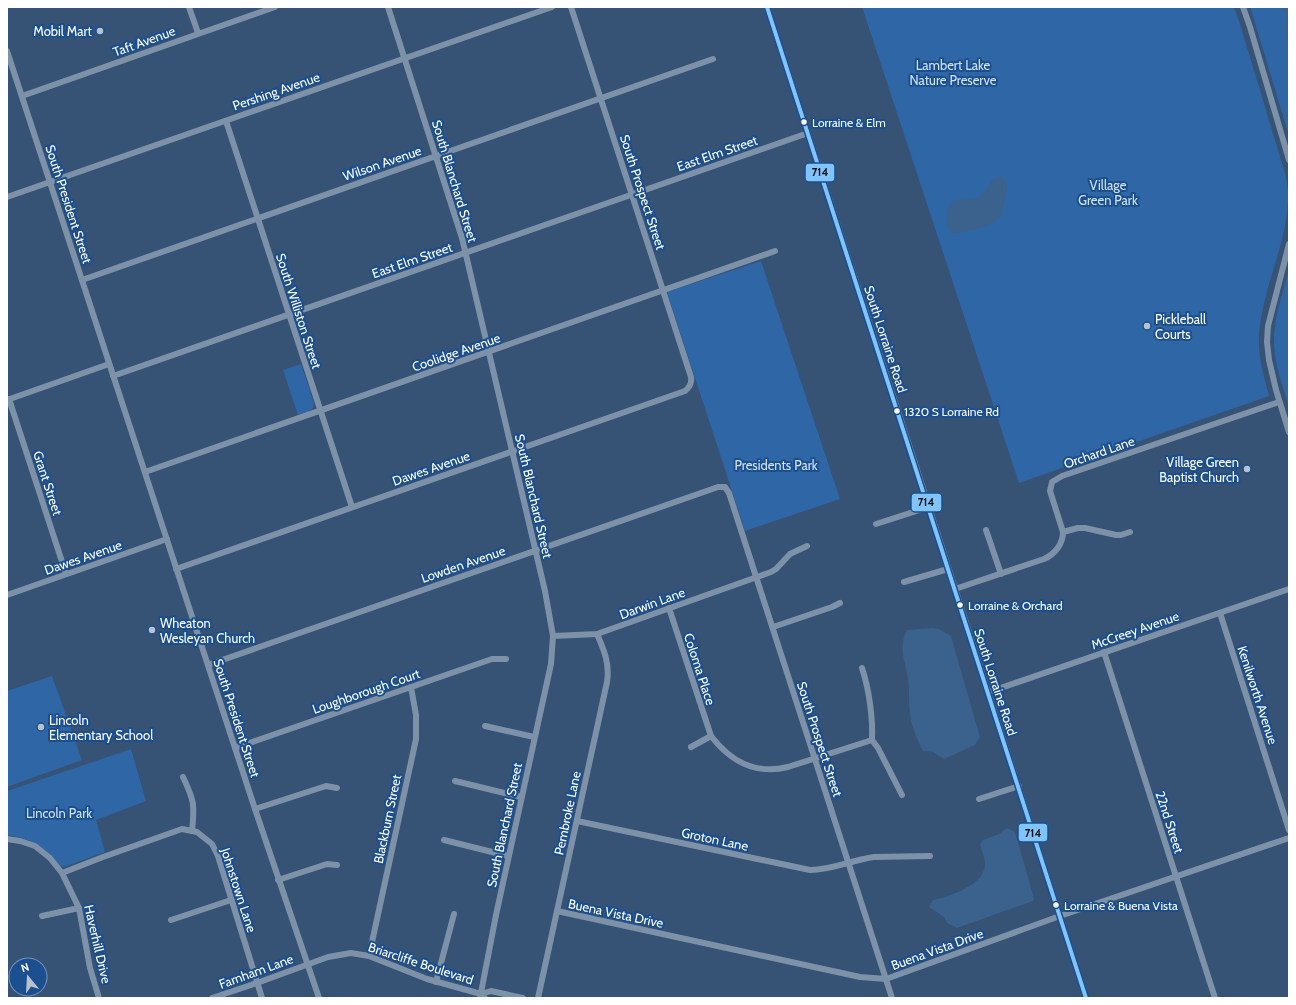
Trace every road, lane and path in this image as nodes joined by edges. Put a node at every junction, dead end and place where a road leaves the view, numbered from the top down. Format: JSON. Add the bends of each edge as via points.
{"nodes":[{"id":1,"x":189,"y":7,"type":"edge"},
{"id":2,"x":275,"y":7,"type":"edge"},
{"id":3,"x":388,"y":7,"type":"edge"},
{"id":4,"x":552,"y":7,"type":"edge"},
{"id":5,"x":571,"y":7,"type":"edge"},
{"id":6,"x":767,"y":7,"type":"edge"},
{"id":7,"x":1243,"y":7,"type":"edge"},
{"id":8,"x":198,"y":33,"type":"junction"},
{"id":9,"x":7,"y":51,"type":"edge"},
{"id":10,"x":404,"y":58,"type":"junction"},
{"id":11,"x":713,"y":59,"type":"dead end"},
{"id":12,"x":22,"y":96,"type":"junction"},
{"id":13,"x":601,"y":98,"type":"junction"},
{"id":14,"x":226,"y":120,"type":"junction"},
{"id":15,"x":808,"y":133,"type":"junction"},
{"id":16,"x":436,"y":156,"type":"junction"},
{"id":17,"x":1289,"y":160,"type":"edge"},
{"id":18,"x":50,"y":182,"type":"junction"},
{"id":19,"x":632,"y":194,"type":"junction"},
{"id":20,"x":7,"y":197,"type":"edge"},
{"id":21,"x":258,"y":218,"type":"junction"},
{"id":22,"x":1289,"y":244,"type":"edge"},
{"id":23,"x":775,"y":251,"type":"dead end"},
{"id":24,"x":465,"y":253,"type":"junction"},
{"id":25,"x":82,"y":280,"type":"junction"},
{"id":26,"x":664,"y":291,"type":"junction"},
{"id":27,"x":289,"y":314,"type":"junction"},
{"id":28,"x":489,"y":352,"type":"junction"},
{"id":29,"x":110,"y":364,"type":"junction"},
{"id":30,"x":114,"y":376,"type":"junction"},
{"id":31,"x":690,"y":385,"type":"joint"},
{"id":32,"x":8,"y":400,"type":"edge"},
{"id":33,"x":1279,"y":402,"type":"junction"},
{"id":34,"x":320,"y":411,"type":"junction"},
{"id":35,"x":1289,"y":432,"type":"edge"},
{"id":36,"x":512,"y":451,"type":"junction"},
{"id":37,"x":145,"y":472,"type":"junction"},
{"id":38,"x":725,"y":487,"type":"joint"},
{"id":39,"x":352,"y":507,"type":"junction"},
{"id":40,"x":929,"y":507,"type":"junction"},
{"id":41,"x":876,"y":524,"type":"dead end"},
{"id":42,"x":986,"y":530,"type":"dead end"},
{"id":43,"x":1063,"y":532,"type":"junction"},
{"id":44,"x":1130,"y":532,"type":"dead end"},
{"id":45,"x":167,"y":539,"type":"junction"},
{"id":46,"x":807,"y":546,"type":"dead end"},
{"id":47,"x":536,"y":550,"type":"junction"},
{"id":48,"x":176,"y":569,"type":"junction"},
{"id":49,"x":948,"y":569,"type":"junction"},
{"id":50,"x":66,"y":574,"type":"junction"},
{"id":51,"x":1000,"y":574,"type":"junction"},
{"id":52,"x":757,"y":578,"type":"junction"},
{"id":53,"x":904,"y":582,"type":"dead end"},
{"id":54,"x":955,"y":589,"type":"junction"},
{"id":55,"x":1289,"y":589,"type":"edge"},
{"id":56,"x":7,"y":595,"type":"edge"},
{"id":57,"x":840,"y":603,"type":"dead end"},
{"id":58,"x":669,"y":608,"type":"junction"},
{"id":59,"x":1220,"y":613,"type":"junction"},
{"id":60,"x":773,"y":627,"type":"junction"},
{"id":61,"x":597,"y":634,"type":"junction"},
{"id":62,"x":553,"y":636,"type":"junction"},
{"id":63,"x":1104,"y":652,"type":"junction"},
{"id":64,"x":506,"y":659,"type":"dead end"},
{"id":65,"x":208,"y":665,"type":"junction"},
{"id":66,"x":862,"y":668,"type":"dead end"},
{"id":67,"x":411,"y":687,"type":"junction"},
{"id":68,"x":989,"y":692,"type":"junction"},
{"id":69,"x":484,"y":726,"type":"dead end"},
{"id":70,"x":711,"y":736,"type":"junction"},
{"id":71,"x":534,"y":737,"type":"junction"},
{"id":72,"x":872,"y":740,"type":"junction"},
{"id":73,"x":691,"y":747,"type":"dead end"},
{"id":74,"x":235,"y":748,"type":"junction"},
{"id":75,"x":815,"y":759,"type":"junction"},
{"id":76,"x":182,"y":777,"type":"dead end"},
{"id":77,"x":454,"y":781,"type":"dead end"},
{"id":78,"x":1019,"y":786,"type":"junction"},
{"id":79,"x":337,"y":788,"type":"dead end"},
{"id":80,"x":902,"y":795,"type":"dead end"},
{"id":81,"x":521,"y":797,"type":"junction"},
{"id":82,"x":979,"y":799,"type":"dead end"},
{"id":83,"x":255,"y":809,"type":"junction"},
{"id":84,"x":577,"y":821,"type":"junction"},
{"id":85,"x":1289,"y":830,"type":"edge"},
{"id":86,"x":192,"y":831,"type":"junction"},
{"id":87,"x":1289,"y":838,"type":"edge"},
{"id":88,"x":7,"y":839,"type":"edge"},
{"id":89,"x":444,"y":840,"type":"dead end"},
{"id":90,"x":508,"y":856,"type":"junction"},
{"id":91,"x":930,"y":856,"type":"dead end"},
{"id":92,"x":848,"y":864,"type":"junction"},
{"id":93,"x":337,"y":865,"type":"dead end"},
{"id":94,"x":62,"y":873,"type":"junction"},
{"id":95,"x":1176,"y":876,"type":"junction"},
{"id":96,"x":278,"y":880,"type":"junction"},
{"id":97,"x":232,"y":900,"type":"junction"},
{"id":98,"x":79,"y":908,"type":"junction"},
{"id":99,"x":557,"y":911,"type":"junction"},
{"id":100,"x":454,"y":914,"type":"dead end"},
{"id":101,"x":42,"y":916,"type":"dead end"},
{"id":102,"x":1060,"y":916,"type":"junction"},
{"id":103,"x":171,"y":920,"type":"dead end"},
{"id":104,"x":369,"y":956,"type":"junction"},
{"id":105,"x":307,"y":964,"type":"junction"},
{"id":106,"x":886,"y":979,"type":"junction"},
{"id":107,"x":436,"y":982,"type":"junction"},
{"id":108,"x":257,"y":983,"type":"junction"},
{"id":109,"x":482,"y":997,"type":"edge"},
{"id":110,"x":99,"y":998,"type":"edge"},
{"id":111,"x":212,"y":998,"type":"edge"},
{"id":112,"x":262,"y":998,"type":"edge"},
{"id":113,"x":318,"y":998,"type":"edge"},
{"id":114,"x":523,"y":998,"type":"edge"},
{"id":115,"x":538,"y":998,"type":"edge"},
{"id":116,"x":892,"y":998,"type":"edge"},
{"id":117,"x":1086,"y":998,"type":"edge"},
{"id":118,"x":1215,"y":998,"type":"edge"}],
"edges":[{"from":1,"to":8,"type":"street"},
{"from":2,"to":8,"type":"street","name":"Taft Avenue"},
{"from":3,"to":10,"type":"street","name":"South Blanchard Street"},
{"from":4,"to":10,"type":"street","name":"Pershing Avenue"},
{"from":5,"to":13,"type":"street","name":"South Prospect Street"},
{"from":6,"to":15,"type":"street","name":"South Lorraine Road"},
{"from":7,"to":17,"type":"street"},
{"from":8,"to":12,"type":"street","name":"Taft Avenue"},
{"from":9,"to":12,"type":"street","name":"South President Street"},
{"from":10,"to":14,"type":"street","name":"Pershing Avenue"},
{"from":10,"to":16,"type":"street","name":"South Blanchard Street"},
{"from":11,"to":13,"type":"street","name":"Wilson Avenue"},
{"from":12,"to":18,"type":"street","name":"South President Street"},
{"from":13,"to":16,"type":"street","name":"Wilson Avenue"},
{"from":13,"to":19,"type":"street","name":"South Prospect Street"},
{"from":14,"to":18,"type":"street","name":"Pershing Avenue"},
{"from":14,"to":21,"type":"street","name":"South Williston Street"},
{"from":15,"to":19,"type":"street","name":"East Elm Street"},
{"from":15,"to":40,"type":"street","name":"South Lorraine Road"},
{"from":16,"to":21,"type":"street","name":"Wilson Avenue"},
{"from":16,"to":24,"type":"street","name":"South Blanchard Street"},
{"from":18,"to":20,"type":"street","name":"Pershing Avenue"},
{"from":18,"to":25,"type":"street","name":"South President Street"},
{"from":19,"to":24,"type":"street","name":"East Elm Street"},
{"from":19,"to":26,"type":"street","name":"South Prospect Street"},
{"from":21,"to":25,"type":"street","name":"Wilson Avenue"},
{"from":21,"to":27,"type":"street","name":"South Williston Street"},
{"from":22,"to":33,"type":"street","via":[[1268,326],[1269,360]]},
{"from":23,"to":26,"type":"street","name":"Coolidge Avenue"},
{"from":24,"to":27,"type":"street","name":"East Elm Street"},
{"from":24,"to":28,"type":"street","name":"South Blanchard Street"},
{"from":25,"to":29,"type":"street","name":"South President Street"},
{"from":26,"to":28,"type":"street","name":"Coolidge Avenue"},
{"from":26,"to":31,"type":"street","name":"South Prospect Street","via":[[692,380]]},
{"from":27,"to":30,"type":"street","name":"East Elm Street"},
{"from":27,"to":34,"type":"street","name":"South Williston Street"},
{"from":28,"to":34,"type":"street","name":"Coolidge Avenue"},
{"from":28,"to":36,"type":"street","name":"South Blanchard Street"},
{"from":29,"to":30,"type":"street","name":"South President Street"},
{"from":29,"to":32,"type":"street"},
{"from":30,"to":37,"type":"street","name":"South President Street"},
{"from":31,"to":36,"type":"street","name":"Dawes Avenue","via":[[684,391]]},
{"from":32,"to":50,"type":"street","name":"Grant Street"},
{"from":33,"to":35,"type":"street"},
{"from":33,"to":43,"type":"street","name":"Orchard Lane","via":[[1062,476],[1052,482],[1050,491]]},
{"from":34,"to":37,"type":"street","name":"Coolidge Avenue"},
{"from":34,"to":39,"type":"street","name":"South Williston Street"},
{"from":36,"to":39,"type":"street","name":"Dawes Avenue"},
{"from":36,"to":47,"type":"street","name":"South Blanchard Street"},
{"from":37,"to":45,"type":"street","name":"South President Street"},
{"from":38,"to":47,"type":"street","name":"Lowden Avenue","via":[[718,487]]},
{"from":38,"to":52,"type":"street","name":"South Prospect Street"},
{"from":39,"to":48,"type":"street","name":"Dawes Avenue"},
{"from":40,"to":41,"type":"street"},
{"from":40,"to":49,"type":"street","name":"South Lorraine Road"},
{"from":42,"to":51,"type":"street"},
{"from":43,"to":44,"type":"street","via":[[1078,528],[1116,535]]},
{"from":43,"to":51,"type":"street","via":[[1060,545],[1047,558]]},
{"from":45,"to":48,"type":"street","name":"South President Street"},
{"from":45,"to":50,"type":"street","name":"Dawes Avenue"},
{"from":46,"to":52,"type":"street","name":"Darwin Lane","via":[[790,554],[776,569]]},
{"from":47,"to":62,"type":"street","name":"South Blanchard Street","via":[[550,610]]},
{"from":47,"to":65,"type":"street","name":"Lowden Avenue"},
{"from":48,"to":65,"type":"street","name":"South President Street"},
{"from":49,"to":53,"type":"street"},
{"from":49,"to":54,"type":"street","name":"South Lorraine Road"},
{"from":50,"to":56,"type":"street","name":"Dawes Avenue"},
{"from":51,"to":54,"type":"street"},
{"from":52,"to":58,"type":"street","name":"Darwin Lane"},
{"from":52,"to":60,"type":"street","name":"South Prospect Street"},
{"from":54,"to":68,"type":"street","name":"South Lorraine Road"},
{"from":55,"to":59,"type":"street","name":"McCreey Avenue"},
{"from":57,"to":60,"type":"street"},
{"from":58,"to":61,"type":"street","name":"Darwin Lane"},
{"from":58,"to":70,"type":"street","name":"Coloma Place"},
{"from":59,"to":63,"type":"street","name":"McCreey Avenue"},
{"from":59,"to":85,"type":"street","name":"Kenilworth Avenue"},
{"from":60,"to":75,"type":"street","name":"South Prospect Street"},
{"from":61,"to":62,"type":"street","name":"Darwin Lane"},
{"from":61,"to":84,"type":"street","name":"Pembroke Lane","via":[[607,661],[608,674]]},
{"from":62,"to":71,"type":"street","name":"South Blanchard Street","via":[[551,664]]},
{"from":63,"to":68,"type":"street","name":"McCreey Avenue"},
{"from":63,"to":95,"type":"street","name":"22nd Street"},
{"from":64,"to":67,"type":"street","name":"Loughborough Court","via":[[492,659]]},
{"from":65,"to":74,"type":"street","name":"South President Street"},
{"from":66,"to":72,"type":"street","via":[[866,679]]},
{"from":67,"to":74,"type":"street","name":"Loughborough Court"},
{"from":67,"to":104,"type":"street","name":"Blackburn Street","via":[[416,715],[416,739]]},
{"from":68,"to":78,"type":"street","name":"South Lorraine Road"},
{"from":69,"to":71,"type":"street"},
{"from":70,"to":73,"type":"street"},
{"from":70,"to":75,"type":"street","name":"Coloma Place","via":[[732,758],[755,767],[783,768]]},
{"from":71,"to":81,"type":"street","name":"South Blanchard Street"},
{"from":72,"to":75,"type":"street","name":"Coloma Place"},
{"from":72,"to":80,"type":"street"},
{"from":74,"to":83,"type":"street","name":"South President Street"},
{"from":75,"to":92,"type":"street","name":"South Prospect Street"},
{"from":76,"to":86,"type":"street","via":[[192,796]]},
{"from":77,"to":81,"type":"street"},
{"from":78,"to":82,"type":"street"},
{"from":78,"to":102,"type":"street","name":"South Lorraine Road"},
{"from":79,"to":83,"type":"street","via":[[326,786]]},
{"from":81,"to":90,"type":"street","name":"South Blanchard Street"},
{"from":83,"to":96,"type":"street","name":"South President Street"},
{"from":84,"to":92,"type":"street","name":"Groton Lane","via":[[799,869],[820,870]]},
{"from":84,"to":99,"type":"street","name":"Pembroke Lane"},
{"from":86,"to":94,"type":"street","via":[[182,829]]},
{"from":86,"to":97,"type":"street","name":"Johnstown Lane","via":[[212,844]]},
{"from":87,"to":95,"type":"street","name":"Buena Vista Drive"},
{"from":88,"to":94,"type":"street","name":"Haverhill Drive","via":[[35,846],[46,854]]},
{"from":89,"to":90,"type":"street"},
{"from":90,"to":109,"type":"street","name":"South Blanchard Street"},
{"from":91,"to":92,"type":"street","name":"Groton Lane","via":[[874,857]]},
{"from":92,"to":106,"type":"street","name":"South Prospect Street"},
{"from":93,"to":96,"type":"street","via":[[327,864]]},
{"from":94,"to":98,"type":"street","name":"Haverhill Drive"},
{"from":95,"to":102,"type":"street","name":"Buena Vista Drive"},
{"from":95,"to":118,"type":"street","name":"22nd Street"},
{"from":96,"to":105,"type":"street","name":"South President Street"},
{"from":97,"to":103,"type":"street"},
{"from":97,"to":108,"type":"street","name":"Johnstown Lane"},
{"from":98,"to":101,"type":"street"},
{"from":98,"to":110,"type":"street","name":"Haverhill Drive","via":[[90,968]]},
{"from":99,"to":106,"type":"street","name":"Buena Vista Drive","via":[[860,977]]},
{"from":99,"to":115,"type":"street","name":"Pembroke Lane"},
{"from":100,"to":107,"type":"street"},
{"from":102,"to":106,"type":"street","name":"Buena Vista Drive"},
{"from":102,"to":117,"type":"street","name":"South Lorraine Road"},
{"from":104,"to":105,"type":"street","name":"Briarcliffe Boulevard","via":[[346,954]]},
{"from":104,"to":107,"type":"street","name":"Briarcliffe Boulevard"},
{"from":105,"to":108,"type":"street","name":"Farnham Lane"},
{"from":105,"to":113,"type":"street","name":"South President Street"},
{"from":106,"to":116,"type":"street","name":"South Prospect Street"},
{"from":107,"to":109,"type":"street","name":"Briarcliffe Boulevard"},
{"from":108,"to":111,"type":"street","name":"Farnham Lane"},
{"from":108,"to":112,"type":"street","name":"Johnstown Lane"},
{"from":109,"to":114,"type":"street","name":"Briarcliffe Boulevard","via":[[491,991]]}]}
